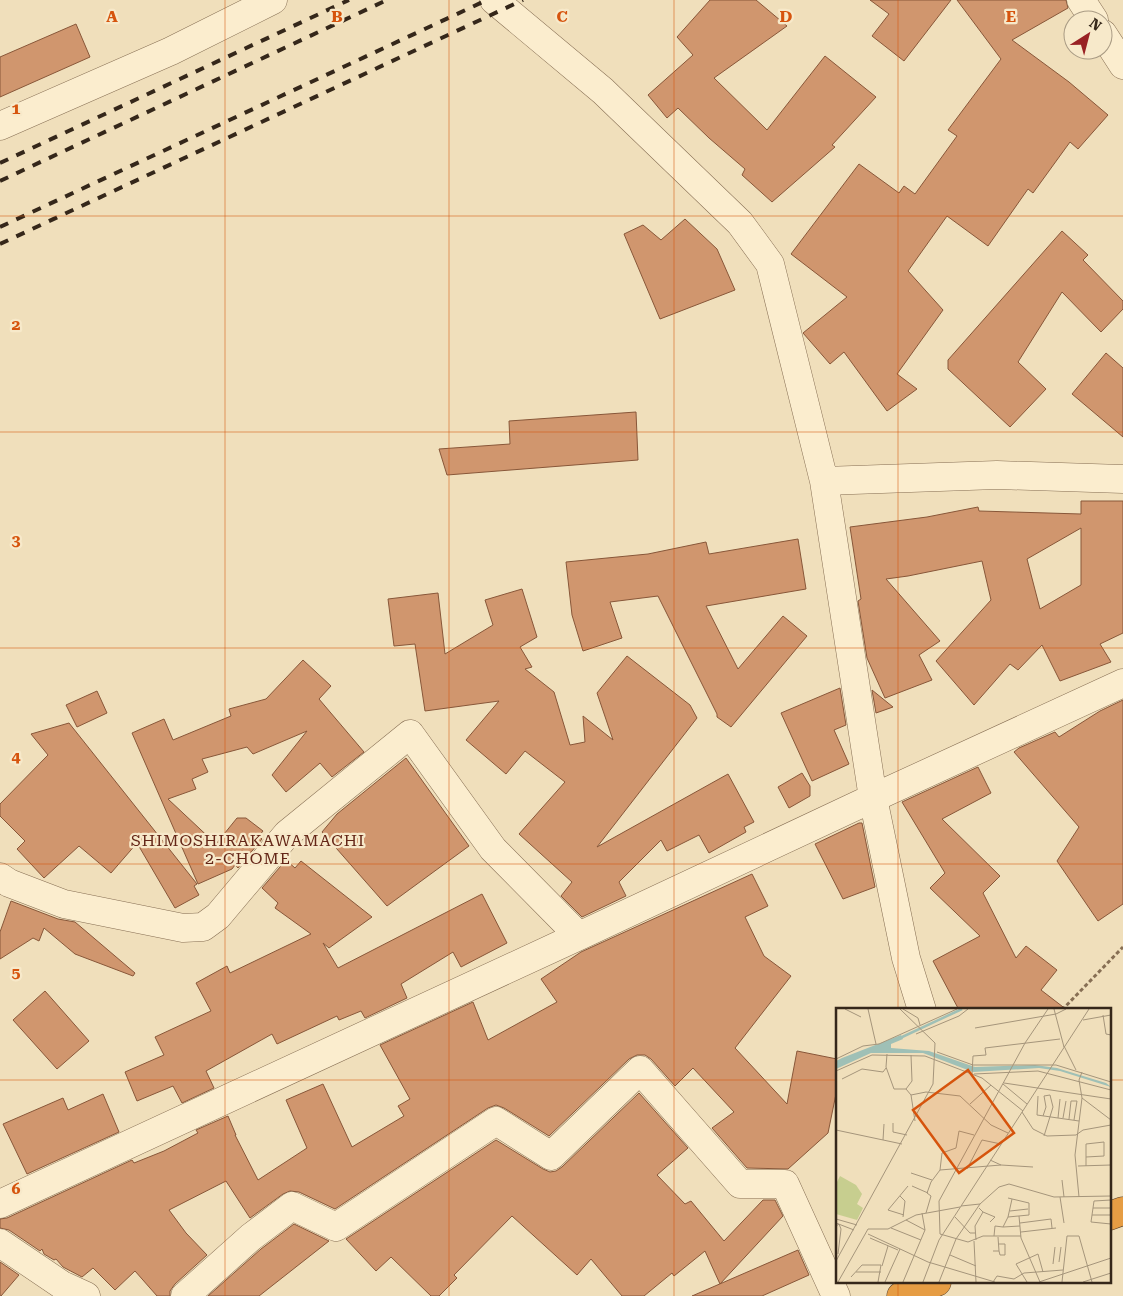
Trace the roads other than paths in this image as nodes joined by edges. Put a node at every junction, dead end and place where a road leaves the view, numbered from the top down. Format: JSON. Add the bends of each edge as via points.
{"nodes":[{"id":1,"x":273,"y":0,"type":"edge"},
{"id":2,"x":494,"y":0,"type":"edge"},
{"id":3,"x":1113,"y":50,"type":"edge"},
{"id":4,"x":1123,"y":66,"type":"edge"},
{"id":5,"x":0,"y":126,"type":"edge"},
{"id":6,"x":1123,"y":479,"type":"edge"},
{"id":7,"x":824,"y":480,"type":"junction"},
{"id":8,"x":1123,"y":682,"type":"edge"},
{"id":9,"x":873,"y":798,"type":"junction"},
{"id":10,"x":0,"y":877,"type":"edge"},
{"id":11,"x":579,"y":936,"type":"junction"},
{"id":12,"x":921,"y":1008,"type":"edge"},
{"id":13,"x":0,"y":1204,"type":"edge"},
{"id":14,"x":1123,"y":1211,"type":"edge"},
{"id":15,"x":1110,"y":1216,"type":"edge"},
{"id":16,"x":0,"y":1243,"type":"edge"},
{"id":17,"x":932,"y":1284,"type":"edge"},
{"id":18,"x":86,"y":1296,"type":"edge"},
{"id":19,"x":186,"y":1296,"type":"edge"},
{"id":20,"x":836,"y":1296,"type":"edge"},
{"id":21,"x":901,"y":1296,"type":"edge"}],
"edges":[{"from":1,"to":5,"type":"street","via":[[171,51]]},
{"from":2,"to":7,"type":"street","via":[[603,91],[740,223],[770,264]]},
{"from":3,"to":4,"type":"street"},
{"from":6,"to":7,"type":"street","via":[[997,475]]},
{"from":7,"to":9,"type":"street"},
{"from":8,"to":9,"type":"street"},
{"from":9,"to":11,"type":"street"},
{"from":9,"to":12,"type":"street","via":[[906,958]]},
{"from":10,"to":11,"type":"street","via":[[64,904],[183,928],[202,927],[218,916],[287,834],[410,734],[493,849]]},
{"from":11,"to":13,"type":"street"},
{"from":14,"to":15,"type":"highway"},
{"from":16,"to":18,"type":"street","via":[[62,1285]]},
{"from":17,"to":21,"type":"highway"},
{"from":19,"to":20,"type":"street","via":[[251,1237],[292,1206],[336,1227],[496,1121],[550,1156],[640,1070],[740,1184],[785,1184]]}]}
